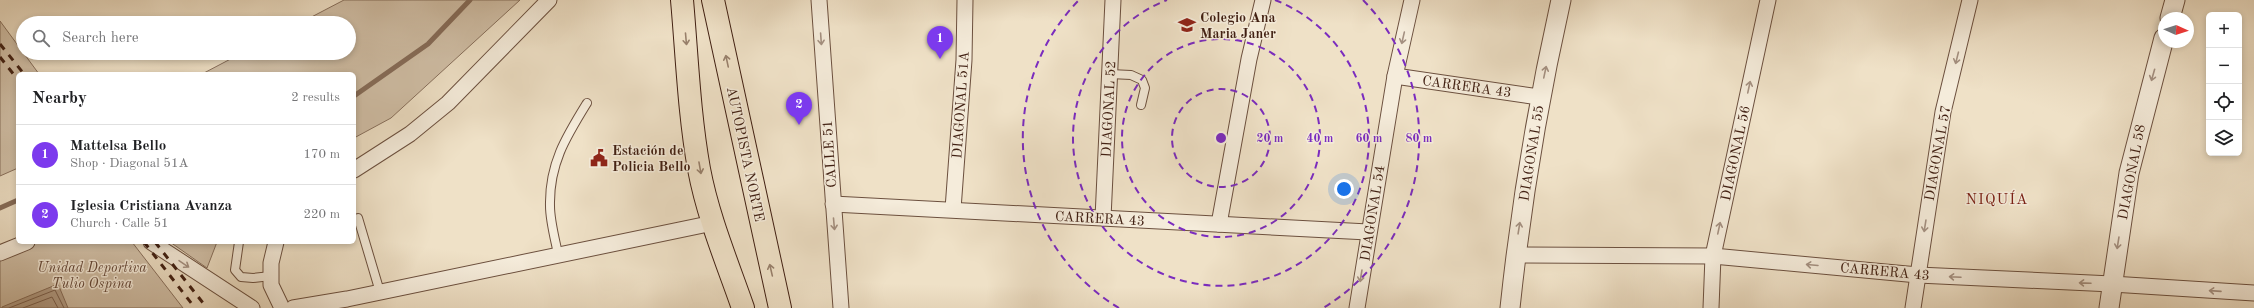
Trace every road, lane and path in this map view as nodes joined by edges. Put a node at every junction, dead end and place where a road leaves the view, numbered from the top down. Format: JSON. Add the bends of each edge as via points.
{"nodes":[{"id":1,"x":550,"y":0,"type":"edge"},
{"id":2,"x":682,"y":0,"type":"edge"},
{"id":3,"x":713,"y":0,"type":"edge"},
{"id":4,"x":819,"y":0,"type":"edge"},
{"id":5,"x":965,"y":0,"type":"edge"},
{"id":6,"x":1113,"y":0,"type":"edge"},
{"id":7,"x":1263,"y":0,"type":"edge"},
{"id":8,"x":1412,"y":0,"type":"edge"},
{"id":9,"x":1561,"y":0,"type":"edge"},
{"id":10,"x":1768,"y":0,"type":"edge"},
{"id":11,"x":1970,"y":0,"type":"edge"},
{"id":12,"x":2175,"y":0,"type":"edge"},
{"id":13,"x":2172,"y":12,"type":"edge"},
{"id":14,"x":2161,"y":48,"type":"edge"},
{"id":15,"x":1110,"y":74,"type":"junction"},
{"id":16,"x":1395,"y":76,"type":"junction"},
{"id":17,"x":1539,"y":97,"type":"junction"},
{"id":18,"x":587,"y":103,"type":"dead end"},
{"id":19,"x":1141,"y":105,"type":"dead end"},
{"id":20,"x":356,"y":169,"type":"edge"},
{"id":21,"x":833,"y":204,"type":"junction"},
{"id":22,"x":953,"y":209,"type":"junction"},
{"id":23,"x":358,"y":218,"type":"dead end"},
{"id":24,"x":1103,"y":218,"type":"junction"},
{"id":25,"x":713,"y":223,"type":"junction"},
{"id":26,"x":1219,"y":224,"type":"junction"},
{"id":27,"x":1368,"y":232,"type":"junction"},
{"id":28,"x":22,"y":244,"type":"edge"},
{"id":29,"x":154,"y":244,"type":"edge"},
{"id":30,"x":239,"y":244,"type":"edge"},
{"id":31,"x":276,"y":244,"type":"edge"},
{"id":32,"x":0,"y":253,"type":"edge"},
{"id":33,"x":558,"y":254,"type":"junction"},
{"id":34,"x":1515,"y":255,"type":"junction"},
{"id":35,"x":1713,"y":256,"type":"junction"},
{"id":36,"x":1918,"y":275,"type":"junction"},
{"id":37,"x":271,"y":276,"type":"junction"},
{"id":38,"x":2112,"y":284,"type":"junction"},
{"id":39,"x":380,"y":292,"type":"junction"},
{"id":40,"x":2254,"y":293,"type":"edge"},
{"id":41,"x":342,"y":304,"type":"edge"},
{"id":42,"x":252,"y":308,"type":"edge"},
{"id":43,"x":282,"y":308,"type":"edge"},
{"id":44,"x":293,"y":308,"type":"edge"},
{"id":45,"x":743,"y":308,"type":"edge"},
{"id":46,"x":780,"y":308,"type":"edge"},
{"id":47,"x":841,"y":308,"type":"edge"},
{"id":48,"x":1357,"y":308,"type":"edge"},
{"id":49,"x":1510,"y":308,"type":"edge"},
{"id":50,"x":1711,"y":308,"type":"edge"},
{"id":51,"x":1913,"y":308,"type":"edge"},
{"id":52,"x":2109,"y":308,"type":"edge"}],
"edges":[{"from":1,"to":20,"type":"street","via":[[448,104],[410,134]]},
{"from":2,"to":25,"type":"main road","one_way":true,"via":[[692,119],[700,170]]},
{"from":46,"to":3,"type":"main road","name":"AUTOPISTA NORTE","one_way":true},
{"from":4,"to":21,"type":"street","name":"CALLE 51","one_way":true},
{"from":5,"to":22,"type":"street","name":"DIAGONAL 51A","via":[[964,60]]},
{"from":6,"to":15,"type":"street","name":"DIAGONAL 52"},
{"from":7,"to":26,"type":"street","via":[[1249,59]]},
{"from":8,"to":16,"type":"street","name":"DIAGONAL 54","one_way":true},
{"from":17,"to":9,"type":"street","name":"DIAGONAL 55","one_way":true},
{"from":35,"to":10,"type":"street","name":"DIAGONAL 56","one_way":true},
{"from":11,"to":36,"type":"street","name":"DIAGONAL 57","one_way":true,"via":[[1943,112]]},
{"from":12,"to":13,"type":"street"},
{"from":14,"to":38,"type":"street","name":"DIAGONAL 58","one_way":true,"via":[[2129,173]]},
{"from":15,"to":19,"type":"lane","via":[[1130,75],[1142,80],[1145,88]]},
{"from":15,"to":24,"type":"street","name":"DIAGONAL 52"},
{"from":16,"to":17,"type":"street","name":"CARRERA 43"},
{"from":16,"to":27,"type":"street","name":"DIAGONAL 54"},
{"from":34,"to":17,"type":"street","name":"DIAGONAL 55","one_way":true},
{"from":18,"to":33,"type":"lane","via":[[563,141],[552,171],[550,206]]},
{"from":21,"to":22,"type":"street","name":"CARRERA 43"},
{"from":21,"to":47,"type":"street","name":"CALLE 51","one_way":true},
{"from":22,"to":24,"type":"street","name":"CARRERA 43"},
{"from":23,"to":39,"type":"lane"},
{"from":24,"to":26,"type":"street","name":"CARRERA 43"},
{"from":25,"to":33,"type":"street"},
{"from":25,"to":45,"type":"main road"},
{"from":26,"to":27,"type":"street","name":"CARRERA 43"},
{"from":27,"to":48,"type":"street","name":"DIAGONAL 54","one_way":true},
{"from":28,"to":32,"type":"street"},
{"from":29,"to":42,"type":"street","one_way":true},
{"from":30,"to":37,"type":"lane","via":[[236,270],[241,277]]},
{"from":31,"to":37,"type":"street"},
{"from":33,"to":39,"type":"street"},
{"from":34,"to":35,"type":"street","name":"CARRERA 43"},
{"from":34,"to":49,"type":"street","name":"DIAGONAL 55"},
{"from":36,"to":35,"type":"street","name":"CARRERA 43","one_way":true},
{"from":35,"to":50,"type":"street","name":"DIAGONAL 56"},
{"from":38,"to":36,"type":"street","name":"CARRERA 43","one_way":true},
{"from":36,"to":51,"type":"street","name":"DIAGONAL 57"},
{"from":37,"to":43,"type":"street","via":[[271,285]]},
{"from":40,"to":38,"type":"street","name":"CARRERA 43","one_way":true},
{"from":38,"to":52,"type":"street","name":"DIAGONAL 58"},
{"from":39,"to":41,"type":"street"},
{"from":41,"to":44,"type":"street"}]}
